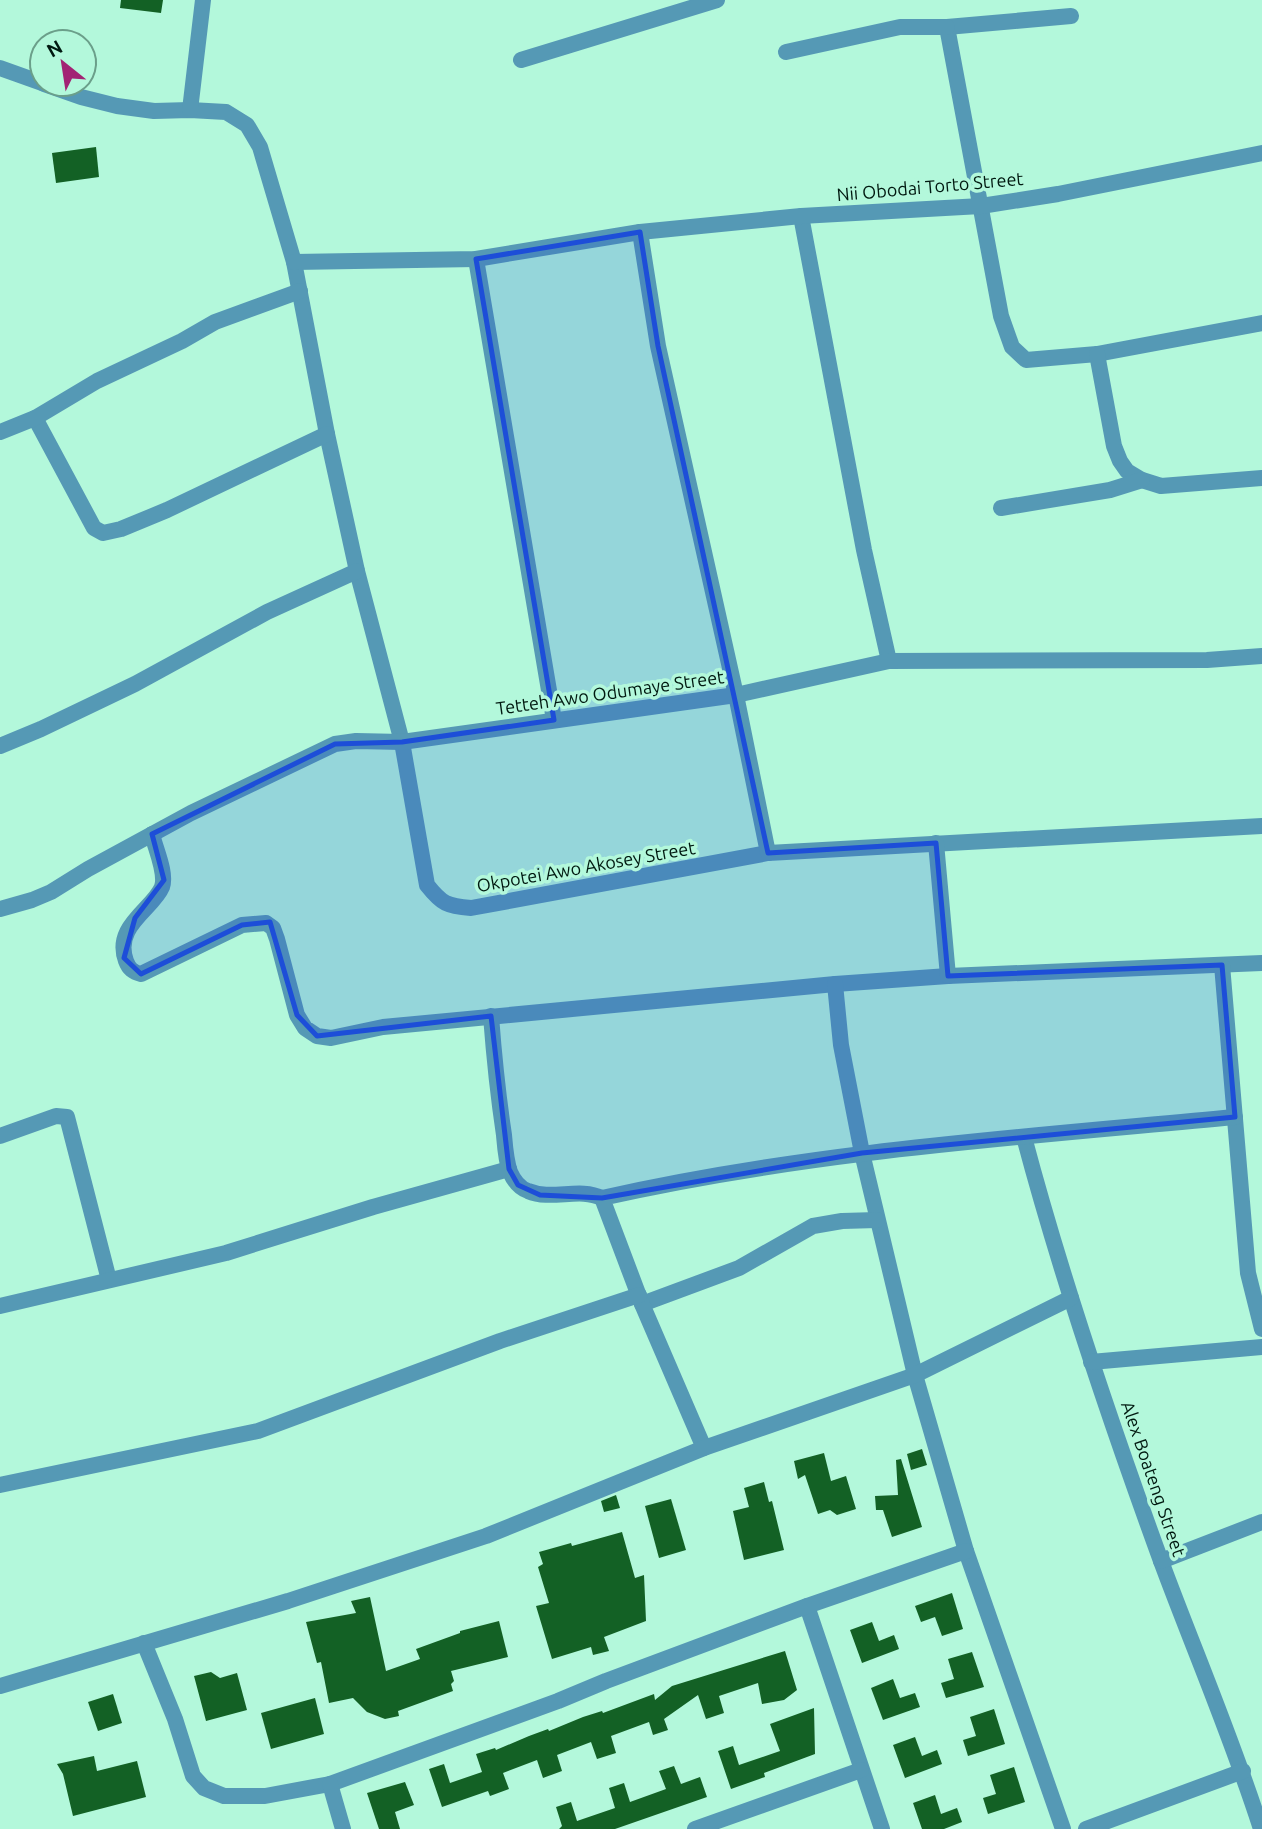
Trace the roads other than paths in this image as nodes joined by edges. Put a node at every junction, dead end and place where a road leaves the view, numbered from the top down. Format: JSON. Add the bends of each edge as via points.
{"nodes":[{"id":1,"x":203,"y":0,"type":"edge"},
{"id":2,"x":717,"y":0,"type":"edge"},
{"id":3,"x":1071,"y":16,"type":"dead end"},
{"id":4,"x":947,"y":27,"type":"junction"},
{"id":5,"x":786,"y":52,"type":"dead end"},
{"id":6,"x":521,"y":60,"type":"dead end"},
{"id":7,"x":0,"y":68,"type":"edge"},
{"id":8,"x":28,"y":78,"type":"edge"},
{"id":9,"x":85,"y":98,"type":"edge"},
{"id":10,"x":190,"y":110,"type":"junction"},
{"id":11,"x":1262,"y":153,"type":"edge"},
{"id":12,"x":981,"y":206,"type":"junction"},
{"id":13,"x":801,"y":216,"type":"junction"},
{"id":14,"x":640,"y":232,"type":"junction"},
{"id":15,"x":476,"y":259,"type":"junction"},
{"id":16,"x":294,"y":262,"type":"junction"},
{"id":17,"x":300,"y":291,"type":"junction"},
{"id":18,"x":1262,"y":323,"type":"edge"},
{"id":19,"x":1097,"y":354,"type":"junction"},
{"id":20,"x":35,"y":418,"type":"junction"},
{"id":21,"x":0,"y":432,"type":"edge"},
{"id":22,"x":327,"y":434,"type":"junction"},
{"id":23,"x":1262,"y":478,"type":"edge"},
{"id":24,"x":1142,"y":480,"type":"junction"},
{"id":25,"x":1001,"y":508,"type":"dead end"},
{"id":26,"x":357,"y":571,"type":"junction"},
{"id":27,"x":1262,"y":656,"type":"edge"},
{"id":28,"x":889,"y":661,"type":"junction"},
{"id":29,"x":737,"y":695,"type":"junction"},
{"id":30,"x":554,"y":720,"type":"junction"},
{"id":31,"x":402,"y":742,"type":"junction"},
{"id":32,"x":0,"y":746,"type":"edge"},
{"id":33,"x":1262,"y":826,"type":"edge"},
{"id":34,"x":152,"y":834,"type":"junction"},
{"id":35,"x":936,"y":843,"type":"junction"},
{"id":36,"x":768,"y":853,"type":"junction"},
{"id":37,"x":0,"y":909,"type":"edge"},
{"id":38,"x":1262,"y":962,"type":"edge"},
{"id":39,"x":1222,"y":965,"type":"junction"},
{"id":40,"x":948,"y":976,"type":"junction"},
{"id":41,"x":835,"y":984,"type":"junction"},
{"id":42,"x":491,"y":1016,"type":"junction"},
{"id":43,"x":1235,"y":1117,"type":"junction"},
{"id":44,"x":0,"y":1136,"type":"edge"},
{"id":45,"x":1024,"y":1137,"type":"junction"},
{"id":46,"x":862,"y":1153,"type":"junction"},
{"id":47,"x":509,"y":1168,"type":"junction"},
{"id":48,"x":602,"y":1198,"type":"junction"},
{"id":49,"x":877,"y":1220,"type":"junction"},
{"id":50,"x":109,"y":1280,"type":"junction"},
{"id":51,"x":1071,"y":1298,"type":"junction"},
{"id":52,"x":640,"y":1299,"type":"junction"},
{"id":53,"x":0,"y":1306,"type":"edge"},
{"id":54,"x":1262,"y":1329,"type":"edge"},
{"id":55,"x":1262,"y":1348,"type":"edge"},
{"id":56,"x":1091,"y":1362,"type":"junction"},
{"id":57,"x":915,"y":1375,"type":"junction"},
{"id":58,"x":704,"y":1448,"type":"junction"},
{"id":59,"x":0,"y":1485,"type":"edge"},
{"id":60,"x":1262,"y":1522,"type":"edge"},
{"id":61,"x":966,"y":1550,"type":"junction"},
{"id":62,"x":1161,"y":1561,"type":"junction"},
{"id":63,"x":807,"y":1606,"type":"junction"},
{"id":64,"x":144,"y":1643,"type":"junction"},
{"id":65,"x":0,"y":1686,"type":"edge"},
{"id":66,"x":860,"y":1770,"type":"junction"},
{"id":67,"x":1243,"y":1770,"type":"junction"},
{"id":68,"x":330,"y":1784,"type":"junction"},
{"id":69,"x":343,"y":1829,"type":"edge"},
{"id":70,"x":695,"y":1829,"type":"edge"},
{"id":71,"x":882,"y":1829,"type":"edge"},
{"id":72,"x":1063,"y":1829,"type":"edge"},
{"id":73,"x":1086,"y":1829,"type":"edge"},
{"id":74,"x":1261,"y":1829,"type":"edge"}],
"edges":[{"from":1,"to":10,"type":"street"},
{"from":2,"to":6,"type":"street"},
{"from":3,"to":4,"type":"street"},
{"from":4,"to":5,"type":"street","via":[[900,27]]},
{"from":4,"to":12,"type":"street"},
{"from":7,"to":8,"type":"street","name":"Okpotei Awo Akosey Street"},
{"from":9,"to":10,"type":"street","name":"Okpotei Awo Akosey Street","via":[[154,111]]},
{"from":10,"to":16,"type":"street","name":"Okpotei Awo Akosey Street","via":[[226,112],[247,125],[260,147]]},
{"from":11,"to":12,"type":"street","name":"Nii Obodai Torto Street"},
{"from":12,"to":13,"type":"street","name":"Nii Obodai Torto Street"},
{"from":12,"to":19,"type":"street","via":[[1001,316],[1012,347],[1026,360]]},
{"from":13,"to":14,"type":"street","name":"Nii Obodai Torto Street"},
{"from":13,"to":28,"type":"street"},
{"from":14,"to":15,"type":"street","name":"Nii Obodai Torto Street"},
{"from":14,"to":29,"type":"street","via":[[658,346]]},
{"from":15,"to":16,"type":"street","name":"Nii Obodai Torto Street"},
{"from":15,"to":30,"type":"street"},
{"from":16,"to":17,"type":"street","name":"Okpotei Awo Akosey Street"},
{"from":17,"to":20,"type":"street","via":[[215,322]]},
{"from":17,"to":22,"type":"street","name":"Okpotei Awo Akosey Street"},
{"from":18,"to":19,"type":"street"},
{"from":19,"to":24,"type":"street","via":[[1114,446],[1127,471]]},
{"from":20,"to":21,"type":"street"},
{"from":20,"to":22,"type":"street","via":[[94,528],[103,533],[167,510]]},
{"from":22,"to":26,"type":"street","name":"Okpotei Awo Akosey Street"},
{"from":23,"to":24,"type":"street","via":[[1161,485]]},
{"from":24,"to":25,"type":"street","via":[[1110,490]]},
{"from":26,"to":31,"type":"street","name":"Okpotei Awo Akosey Street"},
{"from":26,"to":32,"type":"street","via":[[267,612],[135,684]]},
{"from":27,"to":28,"type":"street","name":"Tetteh Awo Odumaye Street"},
{"from":28,"to":29,"type":"street","name":"Tetteh Awo Odumaye Street"},
{"from":29,"to":30,"type":"street","name":"Tetteh Awo Odumaye Street"},
{"from":29,"to":36,"type":"street"},
{"from":30,"to":31,"type":"street","name":"Tetteh Awo Odumaye Street"},
{"from":31,"to":34,"type":"street","name":"Tetteh Awo Odumaye Street","via":[[335,744]]},
{"from":31,"to":36,"type":"street","name":"Okpotei Awo Akosey Street","via":[[427,885],[440,901],[453,906],[471,908],[540,897]]},
{"from":33,"to":35,"type":"street","name":"Okpotei Awo Akosey Street"},
{"from":34,"to":37,"type":"street","name":"Tetteh Awo Odumaye Street","via":[[51,892]]},
{"from":34,"to":42,"type":"street","via":[[164,880],[161,890],[135,918],[124,944],[124,958],[133,972],[149,971],[243,925],[266,923],[277,939],[297,1015],[317,1036],[331,1038],[383,1027]]},
{"from":35,"to":36,"type":"street","name":"Okpotei Awo Akosey Street"},
{"from":35,"to":40,"type":"street"},
{"from":38,"to":39,"type":"street"},
{"from":39,"to":40,"type":"street"},
{"from":39,"to":43,"type":"street"},
{"from":40,"to":41,"type":"street"},
{"from":41,"to":42,"type":"street"},
{"from":41,"to":46,"type":"street","via":[[841,1045]]},
{"from":42,"to":47,"type":"street"},
{"from":43,"to":45,"type":"street"},
{"from":43,"to":54,"type":"street","via":[[1248,1273]]},
{"from":44,"to":50,"type":"street","via":[[56,1116],[67,1117]]},
{"from":45,"to":46,"type":"street"},
{"from":45,"to":51,"type":"street","name":"Alex Boateng Street"},
{"from":46,"to":48,"type":"street"},
{"from":46,"to":49,"type":"street"},
{"from":47,"to":48,"type":"street","via":[[518,1185],[540,1195]]},
{"from":47,"to":50,"type":"street","via":[[226,1253]]},
{"from":48,"to":52,"type":"street"},
{"from":49,"to":52,"type":"street","via":[[813,1226],[739,1269]]},
{"from":49,"to":57,"type":"street"},
{"from":50,"to":53,"type":"street"},
{"from":51,"to":56,"type":"street","name":"Alex Boateng Street"},
{"from":51,"to":57,"type":"street"},
{"from":52,"to":58,"type":"street"},
{"from":52,"to":59,"type":"street","via":[[500,1341],[258,1431]]},
{"from":55,"to":56,"type":"street"},
{"from":56,"to":62,"type":"street","name":"Alex Boateng Street"},
{"from":57,"to":58,"type":"street"},
{"from":57,"to":61,"type":"street"},
{"from":58,"to":64,"type":"street","via":[[486,1536]]},
{"from":60,"to":62,"type":"street"},
{"from":61,"to":63,"type":"street"},
{"from":61,"to":72,"type":"street"},
{"from":62,"to":67,"type":"street","name":"Alex Boateng Street"},
{"from":63,"to":66,"type":"street"},
{"from":63,"to":68,"type":"street"},
{"from":64,"to":65,"type":"street"},
{"from":64,"to":68,"type":"street","via":[[193,1776],[204,1788],[225,1796],[265,1796]]},
{"from":66,"to":70,"type":"street"},
{"from":66,"to":71,"type":"street"},
{"from":67,"to":73,"type":"street"},
{"from":67,"to":74,"type":"street","name":"Alex Boateng Street"},
{"from":68,"to":69,"type":"street"}]}
